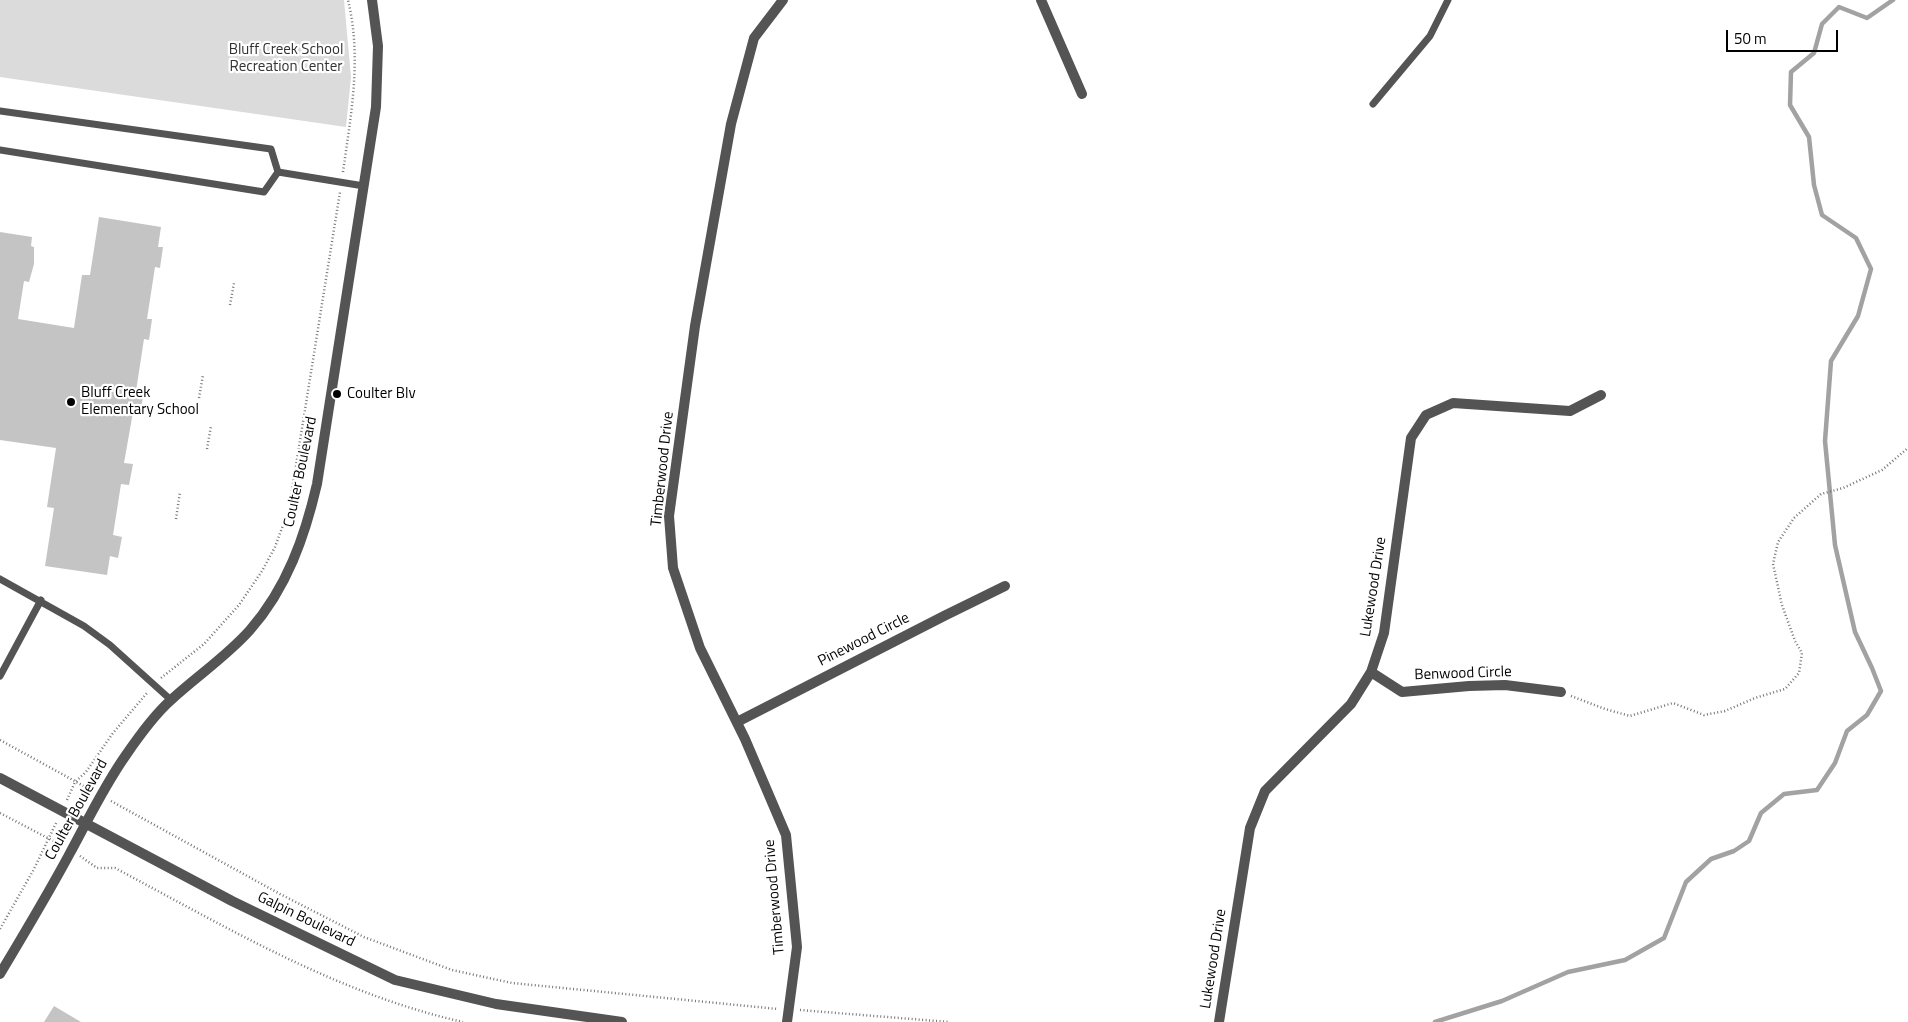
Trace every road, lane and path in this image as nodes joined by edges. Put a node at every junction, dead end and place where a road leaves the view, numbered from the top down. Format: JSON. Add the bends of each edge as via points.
{"nodes":[{"id":1,"x":348,"y":0,"type":"edge"},
{"id":2,"x":372,"y":0,"type":"edge"},
{"id":3,"x":782,"y":0,"type":"edge"},
{"id":4,"x":1041,"y":0,"type":"edge"},
{"id":5,"x":1448,"y":0,"type":"edge"},
{"id":6,"x":1082,"y":94,"type":"dead end"},
{"id":7,"x":1373,"y":104,"type":"dead end"},
{"id":8,"x":0,"y":111,"type":"edge"},
{"id":9,"x":0,"y":150,"type":"edge"},
{"id":10,"x":278,"y":172,"type":"junction"},
{"id":11,"x":341,"y":182,"type":"junction"},
{"id":12,"x":364,"y":186,"type":"junction"},
{"id":13,"x":234,"y":282,"type":"dead end"},
{"id":14,"x":230,"y":305,"type":"dead end"},
{"id":15,"x":202,"y":375,"type":"dead end"},
{"id":16,"x":1601,"y":395,"type":"dead end"},
{"id":17,"x":199,"y":398,"type":"dead end"},
{"id":18,"x":211,"y":426,"type":"dead end"},
{"id":19,"x":1908,"y":448,"type":"edge"},
{"id":20,"x":208,"y":449,"type":"dead end"},
{"id":21,"x":180,"y":492,"type":"dead end"},
{"id":22,"x":176,"y":520,"type":"dead end"},
{"id":23,"x":0,"y":578,"type":"edge"},
{"id":24,"x":1005,"y":586,"type":"dead end"},
{"id":25,"x":41,"y":600,"type":"junction"},
{"id":26,"x":1372,"y":672,"type":"junction"},
{"id":27,"x":0,"y":676,"type":"edge"},
{"id":28,"x":155,"y":685,"type":"junction"},
{"id":29,"x":1561,"y":692,"type":"joint"},
{"id":30,"x":171,"y":700,"type":"junction"},
{"id":31,"x":737,"y":722,"type":"junction"},
{"id":32,"x":0,"y":740,"type":"edge"},
{"id":33,"x":0,"y":778,"type":"edge"},
{"id":34,"x":75,"y":782,"type":"junction"},
{"id":35,"x":100,"y":795,"type":"junction"},
{"id":36,"x":0,"y":813,"type":"edge"},
{"id":37,"x":86,"y":825,"type":"junction"},
{"id":38,"x":48,"y":838,"type":"junction"},
{"id":39,"x":72,"y":850,"type":"junction"},
{"id":40,"x":0,"y":929,"type":"edge"},
{"id":41,"x":0,"y":974,"type":"edge"},
{"id":42,"x":789,"y":1010,"type":"junction"},
{"id":43,"x":463,"y":1022,"type":"edge"},
{"id":44,"x":622,"y":1022,"type":"edge"},
{"id":45,"x":788,"y":1022,"type":"edge"},
{"id":46,"x":949,"y":1022,"type":"edge"},
{"id":47,"x":1219,"y":1022,"type":"edge"}],
"edges":[{"from":1,"to":11,"type":"path","via":[[355,48],[355,90]]},
{"from":2,"to":12,"type":"street","name":"Coulter Boulevard","via":[[378,79]]},
{"from":3,"to":31,"type":"street","name":"Timberwood Drive","via":[[754,38],[731,124],[695,326],[669,516],[673,568],[700,648]]},
{"from":4,"to":6,"type":"street"},
{"from":5,"to":7,"type":"lane","via":[[1430,36]]},
{"from":8,"to":10,"type":"lane","via":[[271,150]]},
{"from":9,"to":10,"type":"lane","via":[[264,192]]},
{"from":10,"to":11,"type":"lane"},
{"from":11,"to":12,"type":"lane"},
{"from":11,"to":28,"type":"path","via":[[289,509],[275,547],[239,605],[204,644]]},
{"from":12,"to":30,"type":"street","name":"Coulter Boulevard","via":[[317,484],[297,554],[269,606],[250,630]]},
{"from":13,"to":14,"type":"path"},
{"from":15,"to":17,"type":"path"},
{"from":16,"to":26,"type":"street","name":"Lukewood Drive","via":[[1570,411],[1453,403],[1426,415],[1411,438],[1384,632]]},
{"from":18,"to":20,"type":"path"},
{"from":19,"to":29,"type":"path","via":[[1882,470],[1821,494],[1794,518],[1778,542],[1773,564],[1782,605],[1802,653],[1799,673],[1785,689],[1725,711],[1704,715],[1673,703],[1630,716]]},
{"from":21,"to":22,"type":"path"},
{"from":23,"to":25,"type":"lane"},
{"from":24,"to":31,"type":"street","name":"Pinewood Circle"},
{"from":25,"to":27,"type":"lane"},
{"from":25,"to":28,"type":"lane","via":[[110,645]]},
{"from":26,"to":29,"type":"street","name":"Benwood Circle","via":[[1402,692],[1505,685]]},
{"from":26,"to":47,"type":"street","name":"Lukewood Drive","via":[[1351,704],[1265,791],[1250,828]]},
{"from":28,"to":30,"type":"lane"},
{"from":28,"to":34,"type":"path"},
{"from":30,"to":35,"type":"street","name":"Coulter Boulevard","via":[[130,749]]},
{"from":31,"to":42,"type":"street","name":"Timberwood Drive","via":[[786,834],[797,947]]},
{"from":32,"to":34,"type":"path"},
{"from":33,"to":37,"type":"street","name":"Galpin Boulevard"},
{"from":34,"to":35,"type":"path"},
{"from":35,"to":37,"type":"street","name":"Coulter Boulevard"},
{"from":35,"to":42,"type":"path","via":[[364,937],[452,970],[512,983]]},
{"from":36,"to":38,"type":"path"},
{"from":37,"to":39,"type":"street","name":"Coulter Boulevard"},
{"from":37,"to":44,"type":"street","name":"Galpin Boulevard","via":[[232,901],[396,980],[496,1004]]},
{"from":38,"to":39,"type":"path"},
{"from":38,"to":40,"type":"path"},
{"from":39,"to":41,"type":"street","name":"Coulter Boulevard"},
{"from":39,"to":43,"type":"path","via":[[97,868],[115,868],[295,964],[425,1014]]},
{"from":42,"to":45,"type":"street","name":"Timberwood Drive"},
{"from":42,"to":46,"type":"path"}]}
